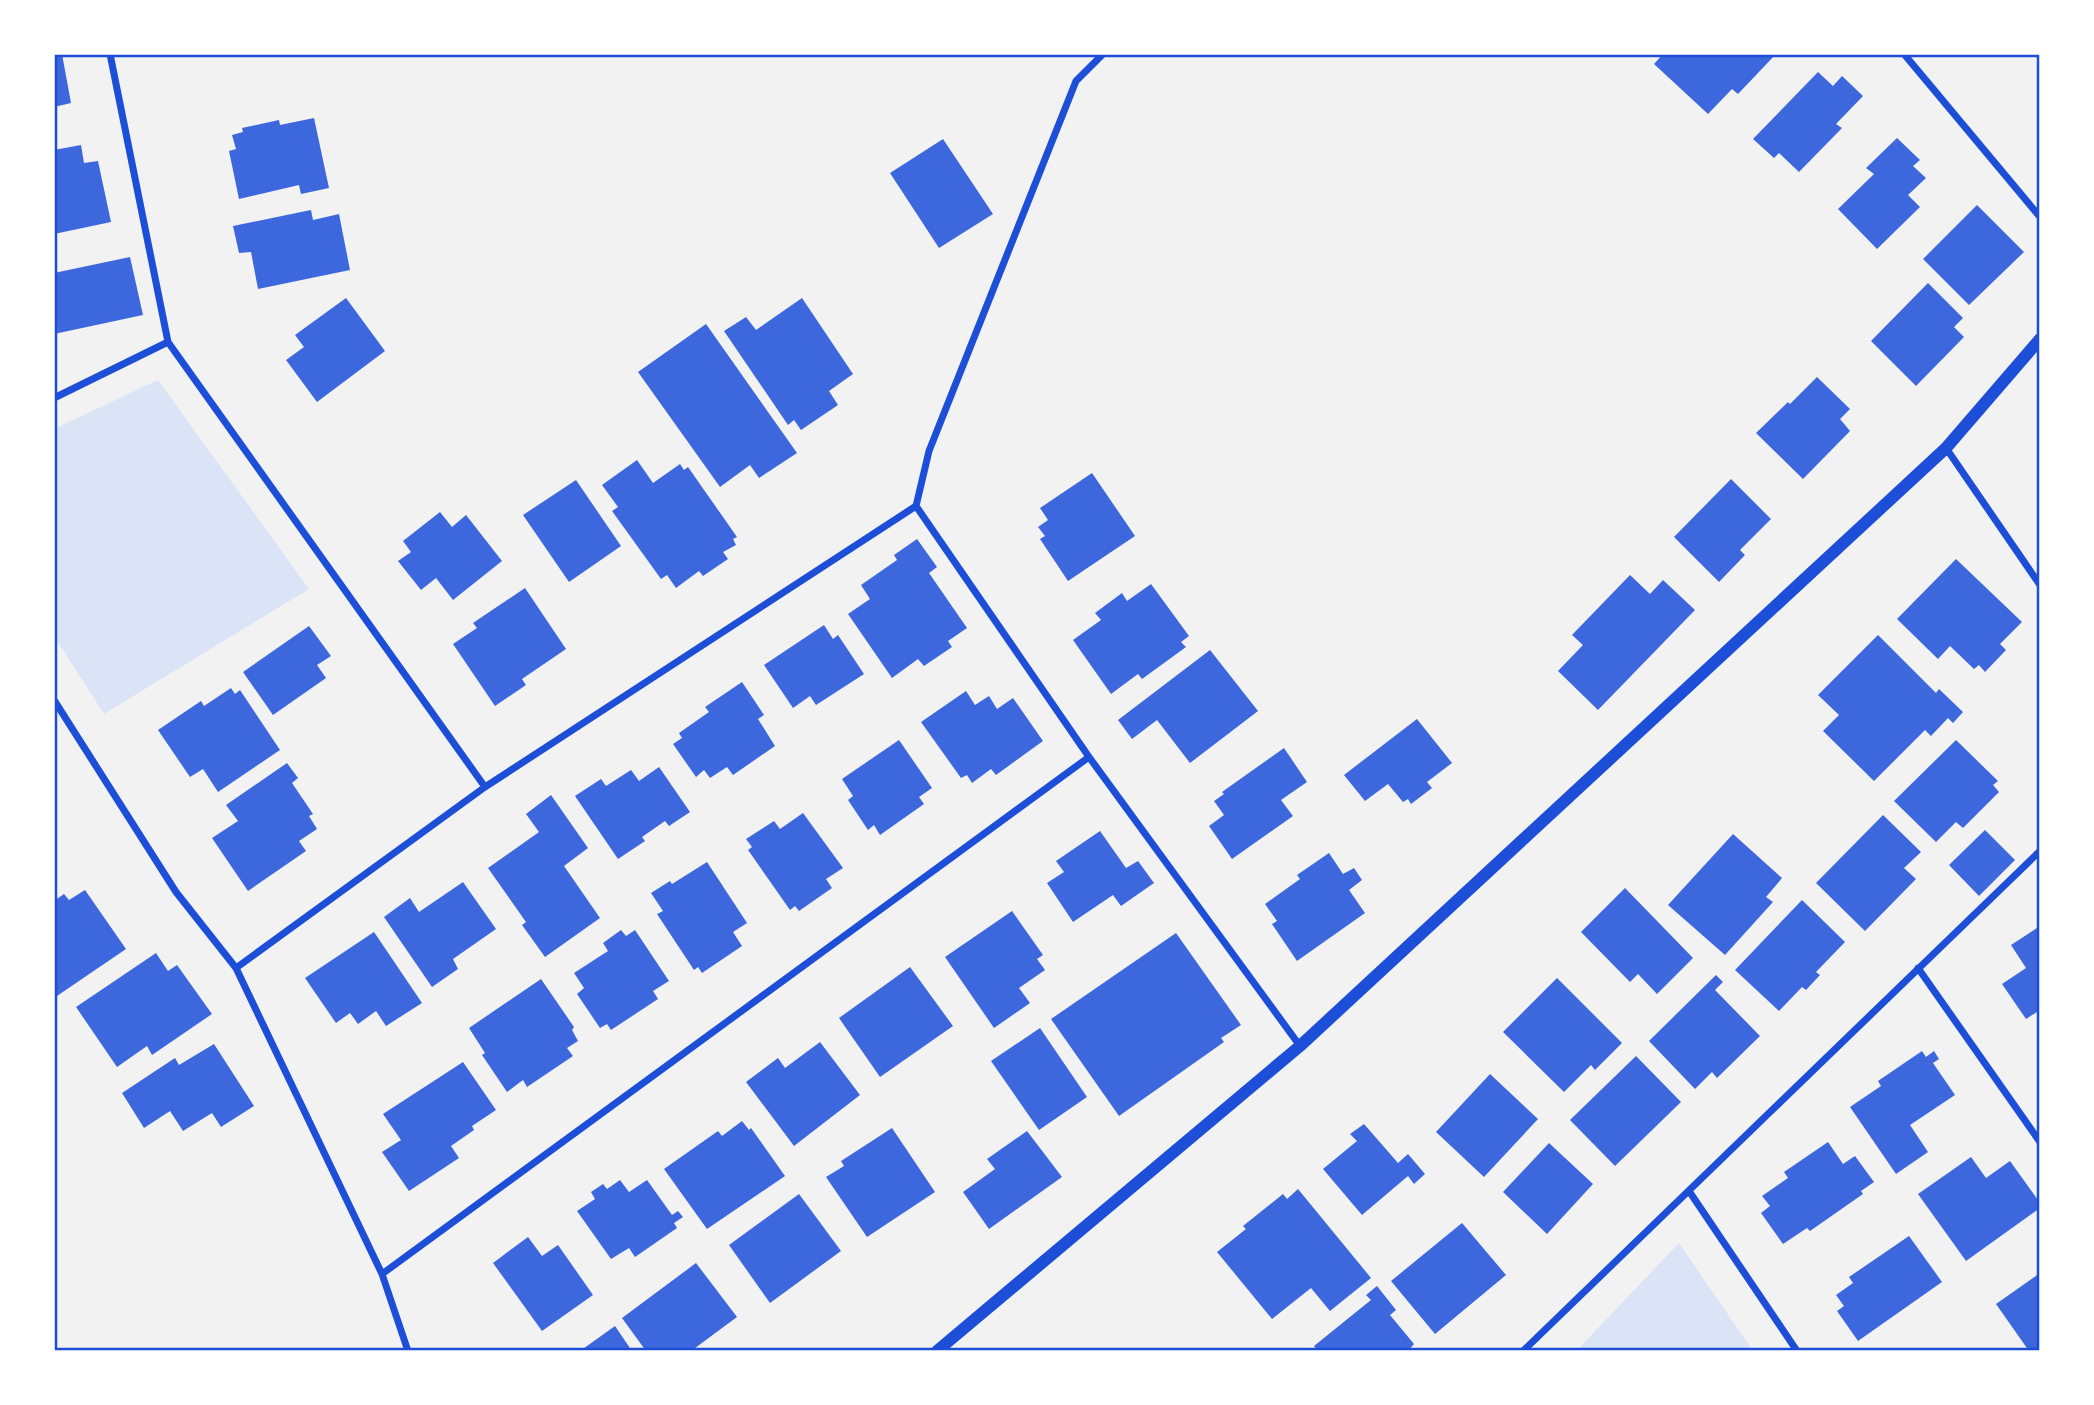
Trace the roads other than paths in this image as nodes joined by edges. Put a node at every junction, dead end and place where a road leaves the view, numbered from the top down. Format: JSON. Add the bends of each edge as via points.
{"nodes":[{"id":1,"x":110,"y":54,"type":"edge"},
{"id":2,"x":1103,"y":54,"type":"edge"},
{"id":3,"x":1904,"y":54,"type":"edge"},
{"id":4,"x":2040,"y":217,"type":"edge"},
{"id":5,"x":2040,"y":339,"type":"edge"},
{"id":6,"x":169,"y":342,"type":"junction"},
{"id":7,"x":54,"y":398,"type":"edge"},
{"id":8,"x":1946,"y":448,"type":"junction"},
{"id":9,"x":916,"y":506,"type":"junction"},
{"id":10,"x":2040,"y":585,"type":"edge"},
{"id":11,"x":54,"y":700,"type":"edge"},
{"id":12,"x":1089,"y":757,"type":"junction"},
{"id":13,"x":485,"y":787,"type":"junction"},
{"id":14,"x":2040,"y":851,"type":"edge"},
{"id":15,"x":236,"y":968,"type":"junction"},
{"id":16,"x":1918,"y":968,"type":"junction"},
{"id":17,"x":1300,"y":1046,"type":"junction"},
{"id":18,"x":2040,"y":1142,"type":"edge"},
{"id":19,"x":1689,"y":1191,"type":"junction"},
{"id":20,"x":382,"y":1274,"type":"junction"},
{"id":21,"x":408,"y":1351,"type":"edge"},
{"id":22,"x":937,"y":1351,"type":"edge"},
{"id":23,"x":1523,"y":1351,"type":"edge"},
{"id":24,"x":1797,"y":1351,"type":"edge"}],
"edges":[{"from":1,"to":6,"type":"street"},
{"from":2,"to":9,"type":"street","via":[[1076,81],[929,451]]},
{"from":3,"to":4,"type":"street"},
{"from":5,"to":8,"type":"street"},
{"from":6,"to":7,"type":"street"},
{"from":6,"to":13,"type":"street"},
{"from":8,"to":10,"type":"street"},
{"from":8,"to":17,"type":"street"},
{"from":9,"to":12,"type":"street"},
{"from":9,"to":13,"type":"street"},
{"from":11,"to":15,"type":"street","via":[[177,892]]},
{"from":12,"to":17,"type":"street"},
{"from":12,"to":20,"type":"street"},
{"from":13,"to":15,"type":"street"},
{"from":14,"to":16,"type":"street"},
{"from":15,"to":20,"type":"street"},
{"from":16,"to":18,"type":"street"},
{"from":16,"to":19,"type":"street"},
{"from":17,"to":22,"type":"street"},
{"from":19,"to":23,"type":"street"},
{"from":19,"to":24,"type":"street"},
{"from":20,"to":21,"type":"street"}]}
